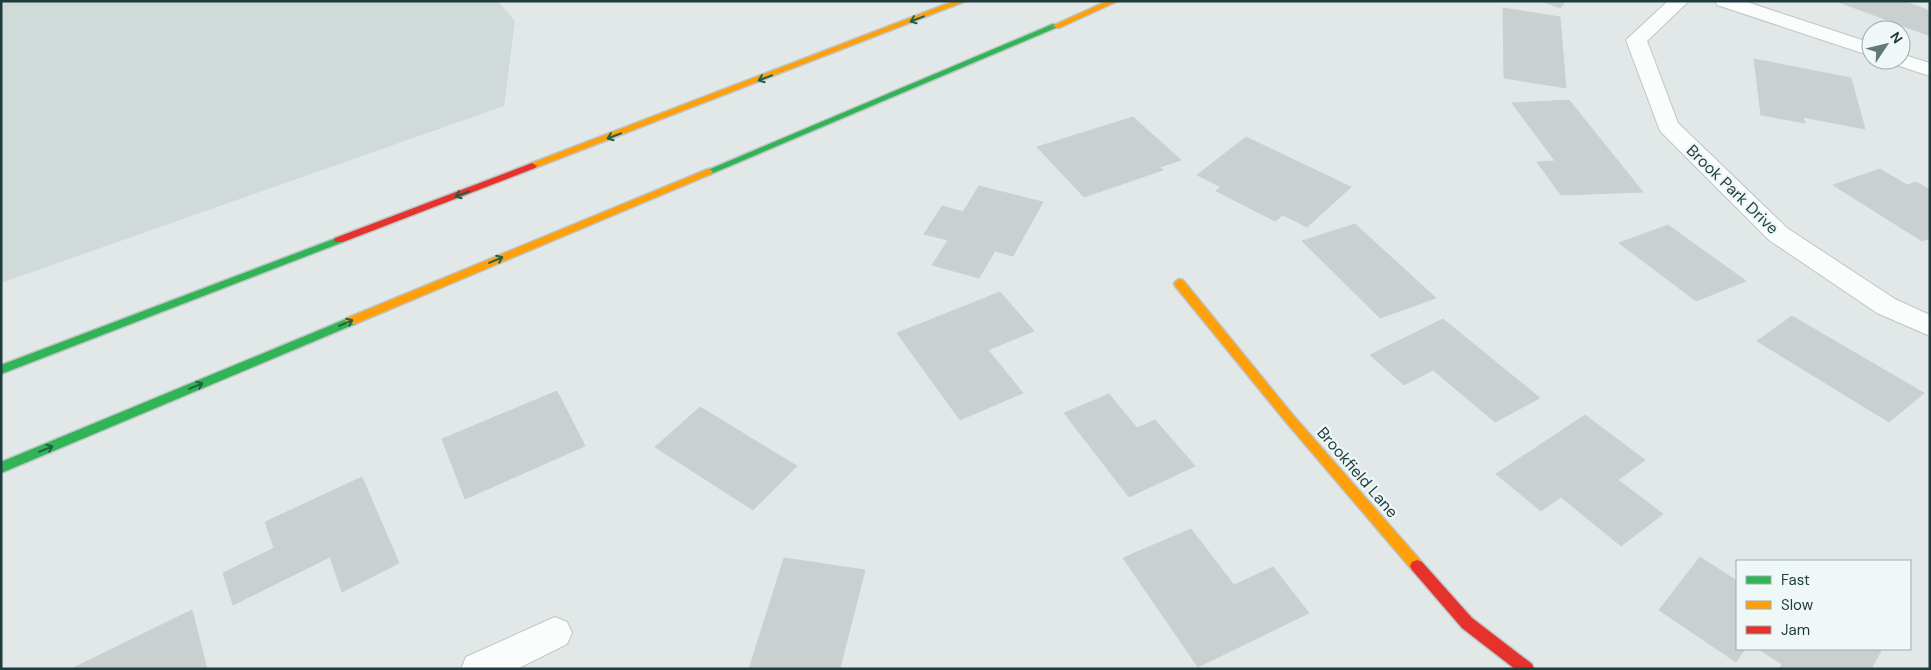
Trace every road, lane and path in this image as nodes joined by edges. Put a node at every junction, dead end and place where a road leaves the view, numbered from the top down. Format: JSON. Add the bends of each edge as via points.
{"nodes":[{"id":1,"x":962,"y":1,"type":"edge"},
{"id":2,"x":1114,"y":1,"type":"edge"},
{"id":3,"x":1680,"y":1,"type":"edge"},
{"id":4,"x":1724,"y":1,"type":"edge"},
{"id":5,"x":1861,"y":47,"type":"edge"},
{"id":6,"x":1911,"y":64,"type":"edge"},
{"id":7,"x":1930,"y":70,"type":"edge"},
{"id":8,"x":1179,"y":283,"type":"dead end"},
{"id":9,"x":1930,"y":326,"type":"edge"},
{"id":10,"x":1,"y":370,"type":"edge"},
{"id":11,"x":1,"y":468,"type":"edge"},
{"id":12,"x":556,"y":633,"type":"dead end"},
{"id":13,"x":479,"y":669,"type":"edge"},
{"id":14,"x":1527,"y":669,"type":"edge"}],
"edges":[{"from":1,"to":10,"type":"main road","one_way":true},
{"from":11,"to":2,"type":"main road","one_way":true},
{"from":3,"to":9,"type":"street","name":"Brook Park Drive","via":[[1636,40],[1668,126],[1778,234],[1886,306]]},
{"from":4,"to":5,"type":"street"},
{"from":6,"to":7,"type":"street"},
{"from":8,"to":14,"type":"main road","name":"Brookfield Lane","via":[[1289,418],[1467,623]]},
{"from":12,"to":13,"type":"street"}]}
